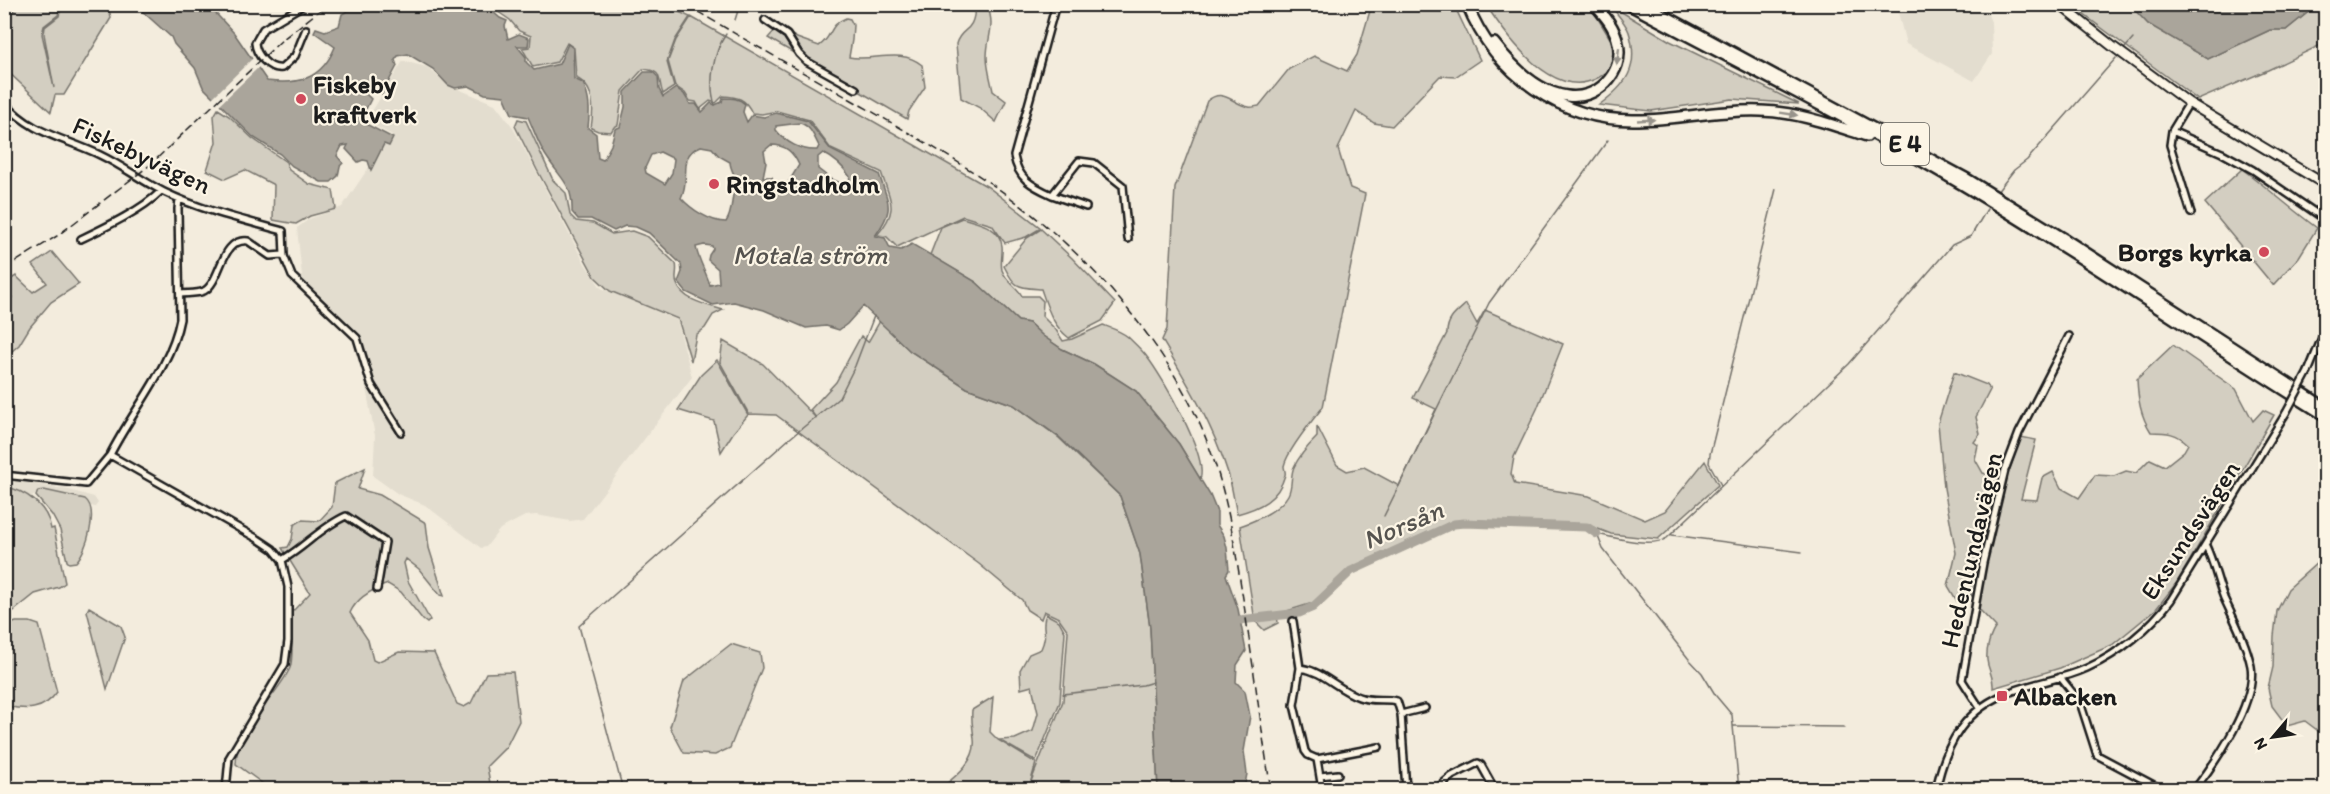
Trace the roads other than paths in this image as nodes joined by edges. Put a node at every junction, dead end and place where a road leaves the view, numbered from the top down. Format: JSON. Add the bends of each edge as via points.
{"nodes":[{"id":1,"x":305,"y":4,"type":"edge"},
{"id":2,"x":1056,"y":4,"type":"edge"},
{"id":3,"x":1467,"y":4,"type":"edge"},
{"id":4,"x":1473,"y":4,"type":"edge"},
{"id":5,"x":1594,"y":4,"type":"edge"},
{"id":6,"x":1628,"y":4,"type":"edge"},
{"id":7,"x":1643,"y":4,"type":"edge"},
{"id":8,"x":1656,"y":4,"type":"edge"},
{"id":9,"x":2059,"y":4,"type":"edge"},
{"id":10,"x":765,"y":20,"type":"dead end"},
{"id":11,"x":306,"y":29,"type":"dead end"},
{"id":12,"x":1716,"y":43,"type":"junction"},
{"id":13,"x":856,"y":89,"type":"dead end"},
{"id":14,"x":4,"y":102,"type":"edge"},
{"id":15,"x":2190,"y":103,"type":"junction"},
{"id":16,"x":2172,"y":131,"type":"junction"},
{"id":17,"x":1891,"y":144,"type":"junction"},
{"id":18,"x":2280,"y":157,"type":"junction"},
{"id":19,"x":2325,"y":179,"type":"edge"},
{"id":20,"x":2325,"y":185,"type":"edge"},
{"id":21,"x":161,"y":190,"type":"junction"},
{"id":22,"x":1052,"y":195,"type":"junction"},
{"id":23,"x":179,"y":199,"type":"junction"},
{"id":24,"x":1086,"y":207,"type":"dead end"},
{"id":25,"x":2191,"y":213,"type":"dead end"},
{"id":26,"x":2325,"y":219,"type":"edge"},
{"id":27,"x":81,"y":238,"type":"dead end"},
{"id":28,"x":1128,"y":239,"type":"dead end"},
{"id":29,"x":283,"y":255,"type":"junction"},
{"id":30,"x":180,"y":294,"type":"junction"},
{"id":31,"x":2325,"y":328,"type":"edge"},
{"id":32,"x":2069,"y":336,"type":"dead end"},
{"id":33,"x":2325,"y":408,"type":"edge"},
{"id":34,"x":2325,"y":416,"type":"edge"},
{"id":35,"x":401,"y":432,"type":"dead end"},
{"id":36,"x":112,"y":456,"type":"junction"},
{"id":37,"x":4,"y":475,"type":"edge"},
{"id":38,"x":2206,"y":546,"type":"junction"},
{"id":39,"x":282,"y":560,"type":"junction"},
{"id":40,"x":377,"y":589,"type":"dead end"},
{"id":41,"x":1293,"y":621,"type":"dead end"},
{"id":42,"x":1300,"y":668,"type":"junction"},
{"id":43,"x":2060,"y":678,"type":"junction"},
{"id":44,"x":1425,"y":708,"type":"dead end"},
{"id":45,"x":1980,"y":708,"type":"junction"},
{"id":46,"x":1401,"y":711,"type":"junction"},
{"id":47,"x":1379,"y":747,"type":"dead end"},
{"id":48,"x":1317,"y":759,"type":"junction"},
{"id":49,"x":1338,"y":774,"type":"dead end"},
{"id":50,"x":1320,"y":776,"type":"junction"},
{"id":51,"x":226,"y":789,"type":"edge"},
{"id":52,"x":1314,"y":789,"type":"edge"},
{"id":53,"x":1406,"y":789,"type":"edge"},
{"id":54,"x":1435,"y":789,"type":"edge"},
{"id":55,"x":1495,"y":789,"type":"edge"},
{"id":56,"x":1936,"y":789,"type":"edge"},
{"id":57,"x":2163,"y":789,"type":"edge"},
{"id":58,"x":2194,"y":789,"type":"edge"}],
"edges":[{"from":1,"to":11,"type":"street","via":[[263,29],[255,43],[257,52],[271,66],[282,68],[295,56]]},
{"from":2,"to":22,"type":"street","via":[[1014,156],[1026,181]]},
{"from":3,"to":17,"type":"highway","one_way":true,"via":[[1484,38],[1512,72],[1547,98],[1577,111],[1603,118],[1637,120],[1731,111],[1792,114]]},
{"from":5,"to":4,"type":"highway","one_way":true,"via":[[1616,34],[1618,62],[1604,85],[1576,97],[1545,89],[1515,66],[1490,36]]},
{"from":6,"to":17,"type":"highway","number":"E 4"},
{"from":7,"to":12,"type":"highway","number":"E 4"},
{"from":8,"to":12,"type":"highway"},
{"from":9,"to":15,"type":"main road"},
{"from":10,"to":13,"type":"street","via":[[787,35],[806,61]]},
{"from":12,"to":33,"type":"highway","number":"E 4","via":[[1967,178]]},
{"from":14,"to":21,"type":"street","name":"Fiskebyvägen","via":[[36,129],[101,156]]},
{"from":15,"to":16,"type":"street"},
{"from":15,"to":18,"type":"main road"},
{"from":16,"to":25,"type":"street","via":[[2170,145]]},
{"from":16,"to":26,"type":"street","via":[[2253,170]]},
{"from":17,"to":34,"type":"highway","number":"E 4","via":[[2060,244]]},
{"from":18,"to":19,"type":"main road"},
{"from":18,"to":20,"type":"main road"},
{"from":21,"to":23,"type":"street","name":"Fiskebyvägen"},
{"from":21,"to":27,"type":"street","via":[[119,219]]},
{"from":22,"to":24,"type":"street"},
{"from":22,"to":28,"type":"street","via":[[1079,161],[1094,163],[1123,186]]},
{"from":23,"to":29,"type":"street","name":"Fiskebyvägen","via":[[282,231]]},
{"from":23,"to":30,"type":"street"},
{"from":29,"to":30,"type":"street","via":[[270,256],[248,242],[237,243],[208,288]]},
{"from":29,"to":35,"type":"street","name":"Fiskebyvägen","via":[[292,276],[357,338],[371,384]]},
{"from":30,"to":36,"type":"street","via":[[175,342]]},
{"from":31,"to":38,"type":"street","name":"Eksundsvägen","bridge":true,"via":[[2308,372]]},
{"from":32,"to":45,"type":"street","name":"Hedenlundavägen","via":[[2019,433],[2005,470],[1983,562],[1962,680]]},
{"from":36,"to":37,"type":"street","via":[[86,484]]},
{"from":36,"to":39,"type":"street","via":[[258,539]]},
{"from":38,"to":43,"type":"street","name":"Eksundsvägen","via":[[2172,600],[2134,639],[2106,658]]},
{"from":38,"to":58,"type":"street","via":[[2251,668],[2247,700],[2210,770]]},
{"from":39,"to":40,"type":"street","via":[[347,514],[385,542]]},
{"from":39,"to":51,"type":"street","via":[[288,591],[285,664],[229,758]]},
{"from":41,"to":42,"type":"street"},
{"from":42,"to":46,"type":"street","via":[[1320,673],[1359,697],[1397,701]]},
{"from":42,"to":48,"type":"street","via":[[1294,705],[1305,751]]},
{"from":43,"to":45,"type":"street","name":"Eksundsvägen","via":[[2013,691]]},
{"from":43,"to":57,"type":"street","via":[[2079,702],[2097,755]]},
{"from":44,"to":46,"type":"street"},
{"from":45,"to":56,"type":"street","name":"Eksundsvägen","via":[[1950,744]]},
{"from":46,"to":53,"type":"street"},
{"from":47,"to":48,"type":"street"},
{"from":48,"to":50,"type":"street"},
{"from":49,"to":50,"type":"street"},
{"from":50,"to":52,"type":"street","via":[[1321,783]]},
{"from":54,"to":55,"type":"street","via":[[1478,763]]}]}
